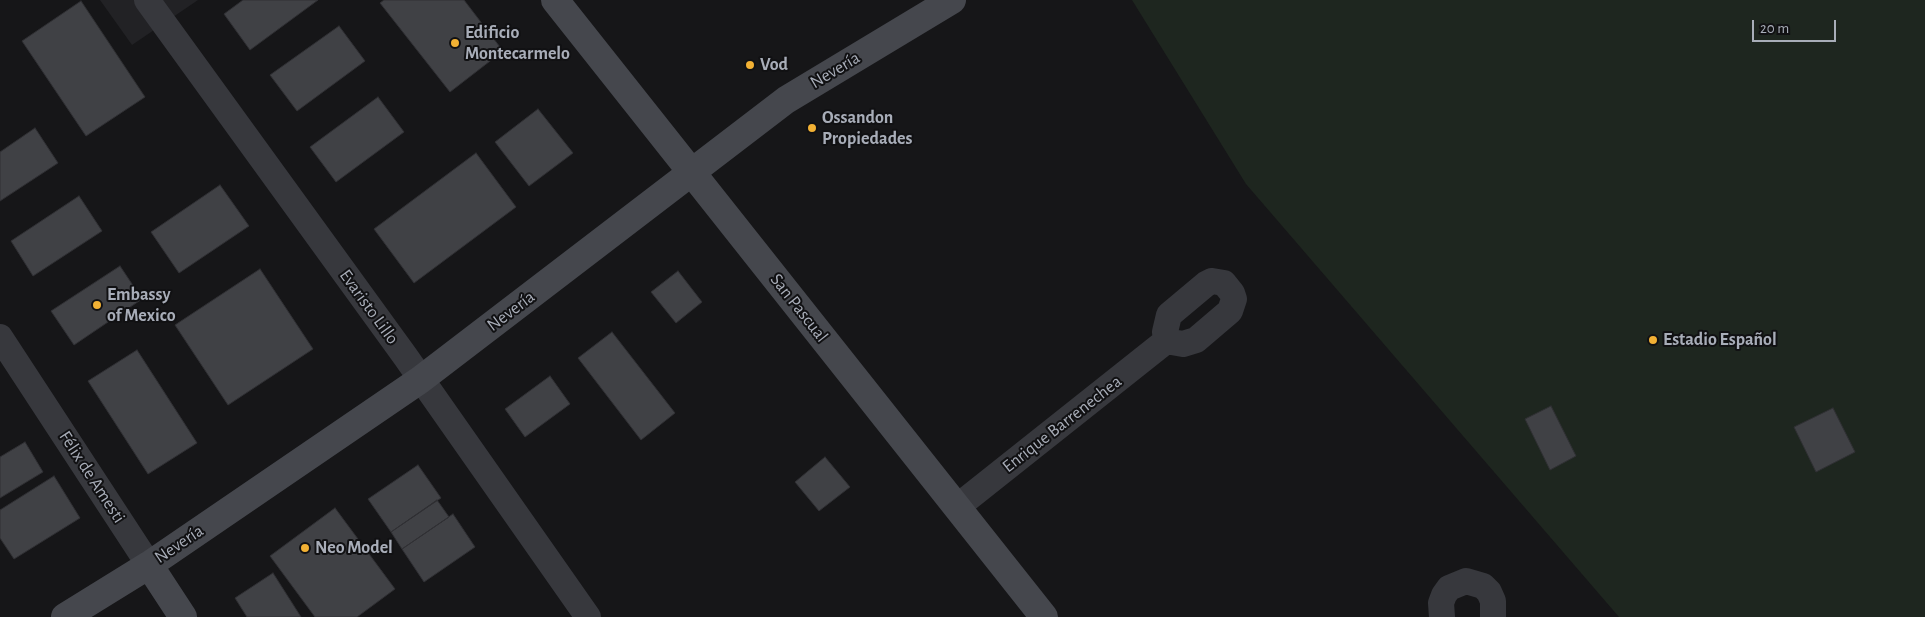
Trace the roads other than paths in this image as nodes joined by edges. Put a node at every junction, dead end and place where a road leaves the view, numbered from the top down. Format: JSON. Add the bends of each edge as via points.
{"nodes":[{"id":1,"x":147,"y":0,"type":"edge"},
{"id":2,"x":555,"y":0,"type":"edge"},
{"id":3,"x":952,"y":0,"type":"edge"},
{"id":4,"x":691,"y":172,"type":"junction"},
{"id":5,"x":0,"y":337,"type":"edge"},
{"id":6,"x":1166,"y":341,"type":"dead end"},
{"id":7,"x":420,"y":380,"type":"junction"},
{"id":8,"x":957,"y":507,"type":"junction"},
{"id":9,"x":149,"y":564,"type":"junction"},
{"id":10,"x":65,"y":617,"type":"edge"},
{"id":11,"x":183,"y":617,"type":"edge"},
{"id":12,"x":588,"y":617,"type":"edge"},
{"id":13,"x":1044,"y":617,"type":"edge"},
{"id":14,"x":1442,"y":617,"type":"edge"},
{"id":15,"x":1493,"y":617,"type":"edge"}],
"edges":[{"from":1,"to":7,"type":"street","name":"Evaristo Lillo"},
{"from":2,"to":4,"type":"street","name":"San Pascual"},
{"from":3,"to":4,"type":"street","name":"Nevería","via":[[786,100]]},
{"from":4,"to":7,"type":"street","name":"Nevería"},
{"from":4,"to":8,"type":"street","name":"San Pascual"},
{"from":5,"to":9,"type":"street","name":"Félix de Amesti"},
{"from":6,"to":8,"type":"street","name":"Enrique Barrenechea"},
{"from":7,"to":9,"type":"street","name":"Nevería"},
{"from":7,"to":12,"type":"street","name":"Evaristo Lillo"},
{"from":8,"to":13,"type":"street","name":"San Pascual"},
{"from":9,"to":10,"type":"street","name":"Nevería"},
{"from":9,"to":11,"type":"street","name":"Félix de Amesti"},
{"from":14,"to":15,"type":"street","via":[[1440,603],[1444,595],[1450,588],[1466,581],[1483,586],[1489,592],[1493,600]]}]}
